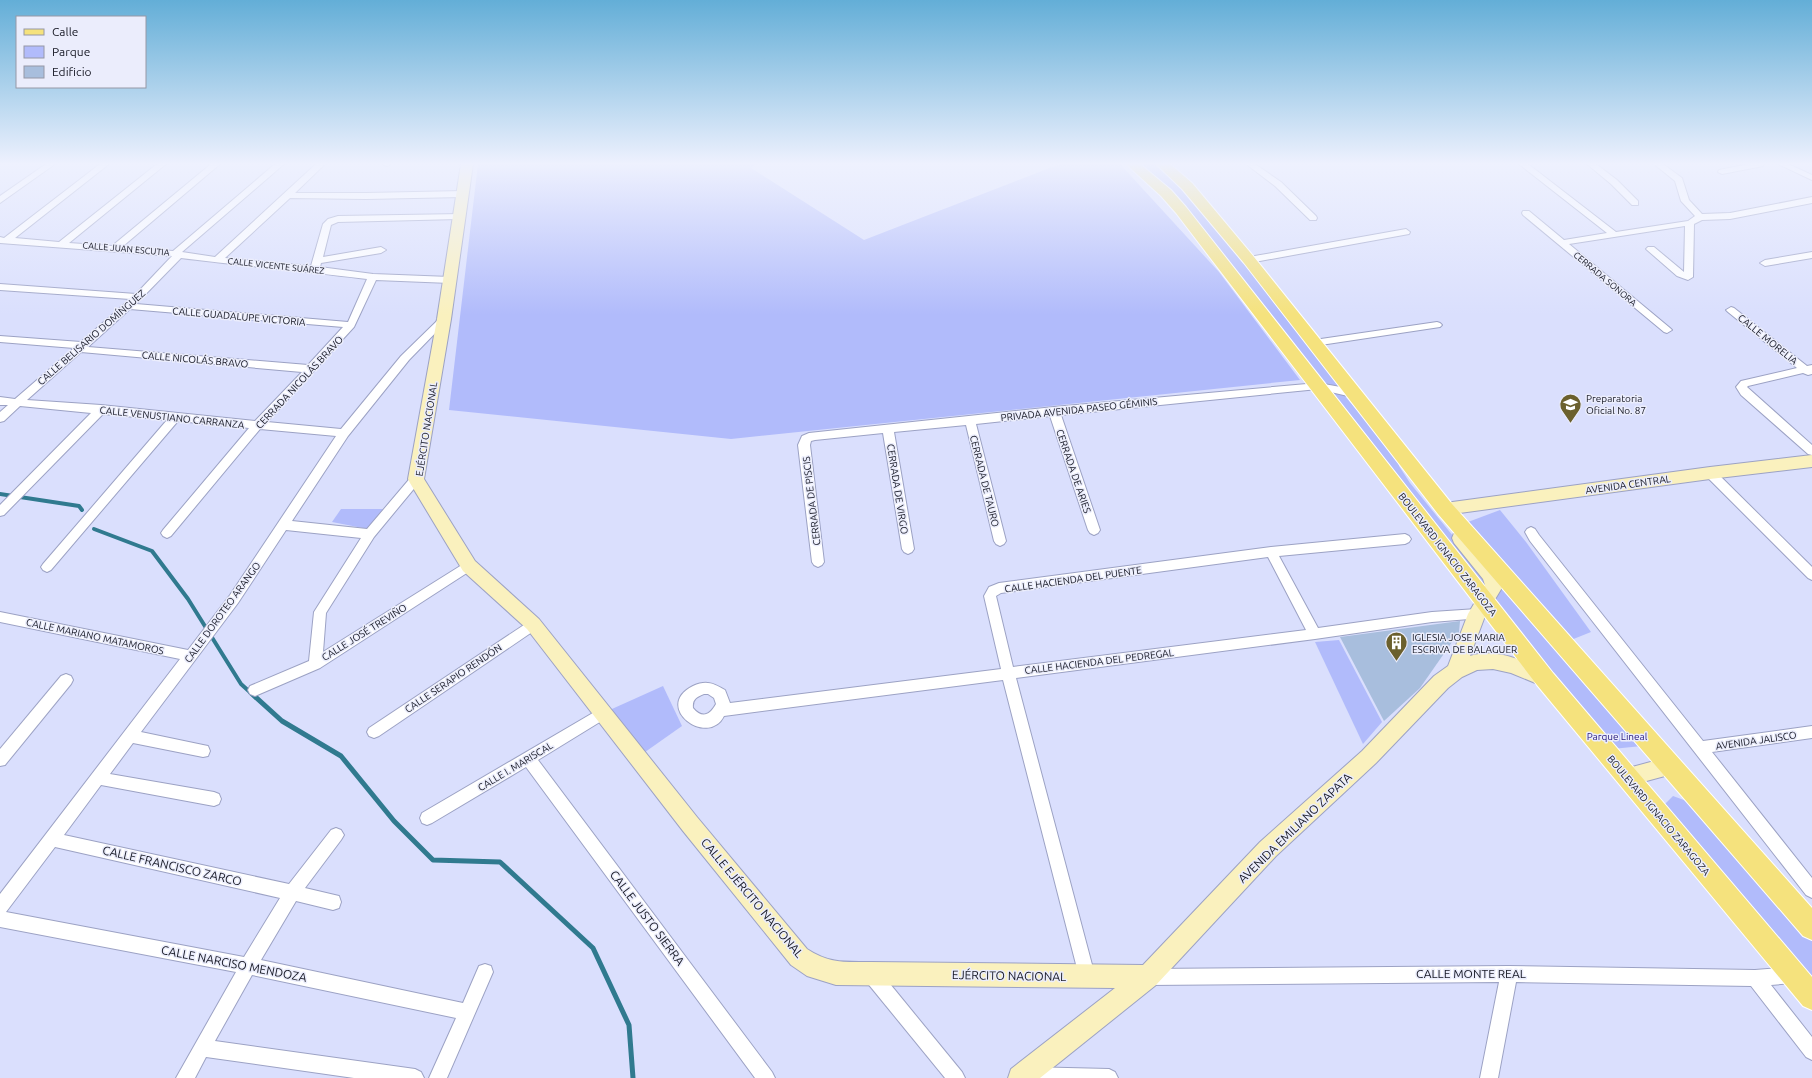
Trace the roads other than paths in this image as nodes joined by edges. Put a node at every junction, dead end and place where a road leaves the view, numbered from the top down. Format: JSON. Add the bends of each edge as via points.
{"nodes":[{"id":1,"x":37,"y":214,"type":"edge"},
{"id":2,"x":99,"y":214,"type":"edge"},
{"id":3,"x":156,"y":214,"type":"edge"},
{"id":4,"x":222,"y":214,"type":"edge"},
{"id":5,"x":266,"y":214,"type":"edge"},
{"id":6,"x":1184,"y":214,"type":"edge"},
{"id":7,"x":1211,"y":214,"type":"edge"},
{"id":8,"x":1309,"y":214,"type":"edge"},
{"id":9,"x":1528,"y":214,"type":"edge"},
{"id":10,"x":1588,"y":214,"type":"edge"},
{"id":11,"x":1697,"y":214,"type":"edge"},
{"id":12,"x":1739,"y":214,"type":"edge"},
{"id":13,"x":459,"y":216,"type":"joint"},
{"id":14,"x":1700,"y":217,"type":"junction"},
{"id":15,"x":1313,"y":218,"type":"dead end"},
{"id":16,"x":1690,"y":224,"type":"junction"},
{"id":17,"x":1406,"y":232,"type":"dead end"},
{"id":18,"x":1615,"y":235,"type":"junction"},
{"id":19,"x":3,"y":240,"type":"edge"},
{"id":20,"x":1561,"y":242,"type":"junction"},
{"id":21,"x":62,"y":244,"type":"junction"},
{"id":22,"x":115,"y":248,"type":"junction"},
{"id":23,"x":1651,"y":249,"type":"dead end"},
{"id":24,"x":381,"y":250,"type":"dead end"},
{"id":25,"x":177,"y":254,"type":"junction"},
{"id":26,"x":1812,"y":255,"type":"edge"},
{"id":27,"x":1801,"y":257,"type":"junction"},
{"id":28,"x":217,"y":260,"type":"junction"},
{"id":29,"x":1249,"y":260,"type":"junction"},
{"id":30,"x":1765,"y":263,"type":"dead end"},
{"id":31,"x":315,"y":265,"type":"junction"},
{"id":32,"x":1812,"y":265,"type":"edge"},
{"id":33,"x":374,"y":277,"type":"junction"},
{"id":34,"x":450,"y":280,"type":"junction"},
{"id":35,"x":0,"y":287,"type":"edge"},
{"id":36,"x":138,"y":297,"type":"junction"},
{"id":37,"x":127,"y":306,"type":"junction"},
{"id":38,"x":1731,"y":310,"type":"dead end"},
{"id":39,"x":444,"y":319,"type":"junction"},
{"id":40,"x":351,"y":325,"type":"junction"},
{"id":41,"x":1437,"y":325,"type":"dead end"},
{"id":42,"x":1666,"y":330,"type":"dead end"},
{"id":43,"x":0,"y":339,"type":"edge"},
{"id":44,"x":1314,"y":343,"type":"junction"},
{"id":45,"x":80,"y":347,"type":"junction"},
{"id":46,"x":311,"y":369,"type":"junction"},
{"id":47,"x":1809,"y":371,"type":"edge"},
{"id":48,"x":1318,"y":386,"type":"junction"},
{"id":49,"x":1352,"y":393,"type":"junction"},
{"id":50,"x":0,"y":401,"type":"edge"},
{"id":51,"x":16,"y":402,"type":"junction"},
{"id":52,"x":101,"y":409,"type":"junction"},
{"id":53,"x":1054,"y":411,"type":"junction"},
{"id":54,"x":0,"y":418,"type":"edge"},
{"id":55,"x":175,"y":418,"type":"junction"},
{"id":56,"x":970,"y":420,"type":"junction"},
{"id":57,"x":257,"y":426,"type":"junction"},
{"id":58,"x":888,"y":429,"type":"junction"},
{"id":59,"x":344,"y":433,"type":"junction"},
{"id":60,"x":806,"y":439,"type":"joint"},
{"id":61,"x":1812,"y":451,"type":"edge"},
{"id":62,"x":1402,"y":456,"type":"junction"},
{"id":63,"x":1812,"y":461,"type":"edge"},
{"id":64,"x":1710,"y":473,"type":"junction"},
{"id":65,"x":416,"y":479,"type":"junction"},
{"id":66,"x":1445,"y":509,"type":"junction"},
{"id":67,"x":0,"y":512,"type":"edge"},
{"id":68,"x":282,"y":525,"type":"junction"},
{"id":69,"x":1094,"y":530,"type":"dead end"},
{"id":70,"x":1531,"y":532,"type":"dead end"},
{"id":71,"x":167,"y":533,"type":"dead end"},
{"id":72,"x":370,"y":534,"type":"junction"},
{"id":73,"x":1405,"y":539,"type":"dead end"},
{"id":74,"x":1000,"y":541,"type":"dead end"},
{"id":75,"x":908,"y":550,"type":"dead end"},
{"id":76,"x":1271,"y":552,"type":"junction"},
{"id":77,"x":818,"y":562,"type":"dead end"},
{"id":78,"x":469,"y":566,"type":"junction"},
{"id":79,"x":47,"y":567,"type":"dead end"},
{"id":80,"x":1812,"y":575,"type":"edge"},
{"id":81,"x":1480,"y":607,"type":"junction"},
{"id":82,"x":0,"y":617,"type":"edge"},
{"id":83,"x":533,"y":624,"type":"junction"},
{"id":84,"x":1315,"y":634,"type":"junction"},
{"id":85,"x":192,"y":653,"type":"junction"},
{"id":86,"x":315,"y":664,"type":"junction"},
{"id":87,"x":1455,"y":671,"type":"junction"},
{"id":88,"x":1008,"y":672,"type":"junction"},
{"id":89,"x":1545,"y":679,"type":"junction"},
{"id":90,"x":66,"y":680,"type":"dead end"},
{"id":91,"x":255,"y":690,"type":"dead end"},
{"id":92,"x":722,"y":710,"type":"dead end"},
{"id":93,"x":603,"y":713,"type":"junction"},
{"id":94,"x":374,"y":732,"type":"dead end"},
{"id":95,"x":1812,"y":732,"type":"edge"},
{"id":96,"x":129,"y":736,"type":"junction"},
{"id":97,"x":1699,"y":748,"type":"junction"},
{"id":98,"x":203,"y":751,"type":"dead end"},
{"id":99,"x":528,"y":758,"type":"junction"},
{"id":100,"x":0,"y":760,"type":"edge"},
{"id":101,"x":1669,"y":766,"type":"junction"},
{"id":102,"x":1628,"y":777,"type":"junction"},
{"id":103,"x":97,"y":778,"type":"junction"},
{"id":104,"x":214,"y":799,"type":"dead end"},
{"id":105,"x":427,"y":818,"type":"dead end"},
{"id":106,"x":336,"y":835,"type":"dead end"},
{"id":107,"x":51,"y":839,"type":"junction"},
{"id":108,"x":1812,"y":890,"type":"edge"},
{"id":109,"x":292,"y":893,"type":"junction"},
{"id":110,"x":333,"y":902,"type":"dead end"},
{"id":111,"x":0,"y":907,"type":"edge"},
{"id":112,"x":0,"y":919,"type":"edge"},
{"id":113,"x":1812,"y":927,"type":"edge"},
{"id":114,"x":248,"y":966,"type":"junction"},
{"id":115,"x":485,"y":972,"type":"dead end"},
{"id":116,"x":871,"y":974,"type":"junction"},
{"id":117,"x":1509,"y":974,"type":"junction"},
{"id":118,"x":1793,"y":975,"type":"junction"},
{"id":119,"x":1087,"y":976,"type":"junction"},
{"id":120,"x":1148,"y":977,"type":"junction"},
{"id":121,"x":1755,"y":978,"type":"junction"},
{"id":122,"x":1812,"y":997,"type":"edge"},
{"id":123,"x":468,"y":1012,"type":"junction"},
{"id":124,"x":203,"y":1048,"type":"junction"},
{"id":125,"x":1812,"y":1051,"type":"edge"},
{"id":126,"x":1022,"y":1077,"type":"edge"},
{"id":127,"x":185,"y":1078,"type":"edge"},
{"id":128,"x":415,"y":1078,"type":"edge"},
{"id":129,"x":438,"y":1078,"type":"edge"},
{"id":130,"x":766,"y":1078,"type":"edge"},
{"id":131,"x":956,"y":1078,"type":"edge"},
{"id":132,"x":1109,"y":1078,"type":"edge"},
{"id":133,"x":1489,"y":1078,"type":"edge"}],
"edges":[{"from":1,"to":19,"type":"street"},
{"from":2,"to":21,"type":"street"},
{"from":3,"to":22,"type":"street"},
{"from":4,"to":25,"type":"street","name":"CALLE BELISARIO DOMÍNGUEZ"},
{"from":5,"to":28,"type":"street"},
{"from":6,"to":48,"type":"main road","name":"BOULEVARD IGNACIO ZARAGOZA"},
{"from":7,"to":29,"type":"main road"},
{"from":8,"to":15,"type":"street"},
{"from":9,"to":20,"type":"street","name":"CERRADA SONORA"},
{"from":10,"to":18,"type":"street"},
{"from":11,"to":14,"type":"street"},
{"from":12,"to":14,"type":"street"},
{"from":13,"to":31,"type":"street","via":[[331,221],[327,224]]},
{"from":13,"to":34,"type":"street","name":"EJÉRCITO NACIONAL"},
{"from":14,"to":16,"type":"street"},
{"from":16,"to":18,"type":"street"},
{"from":16,"to":23,"type":"street","via":[[1688,277],[1680,274]]},
{"from":17,"to":29,"type":"street"},
{"from":18,"to":20,"type":"street"},
{"from":19,"to":21,"type":"street","name":"CALLE JUAN ESCUTIA"},
{"from":20,"to":42,"type":"street","name":"CERRADA SONORA"},
{"from":21,"to":22,"type":"street","name":"CALLE JUAN ESCUTIA"},
{"from":22,"to":25,"type":"street","name":"CALLE JUAN ESCUTIA"},
{"from":24,"to":31,"type":"street"},
{"from":25,"to":28,"type":"street","name":"CALLE VICENTE SUÁREZ"},
{"from":25,"to":36,"type":"street","name":"CALLE BELISARIO DOMÍNGUEZ"},
{"from":26,"to":27,"type":"street"},
{"from":27,"to":30,"type":"street"},
{"from":27,"to":32,"type":"street"},
{"from":28,"to":31,"type":"street","name":"CALLE VICENTE SUÁREZ"},
{"from":29,"to":44,"type":"main road"},
{"from":31,"to":33,"type":"street","name":"CALLE VICENTE SUÁREZ"},
{"from":33,"to":34,"type":"street"},
{"from":33,"to":40,"type":"street","name":"CERRADA NICOLÁS BRAVO"},
{"from":34,"to":39,"type":"street","name":"EJÉRCITO NACIONAL"},
{"from":35,"to":36,"type":"street"},
{"from":36,"to":37,"type":"street","name":"CALLE BELISARIO DOMÍNGUEZ"},
{"from":37,"to":40,"type":"street","name":"CALLE GUADALUPE VICTORIA"},
{"from":37,"to":45,"type":"street","name":"CALLE BELISARIO DOMÍNGUEZ"},
{"from":38,"to":47,"type":"street","name":"CALLE MORELIA"},
{"from":39,"to":59,"type":"street","name":"CALLE DOROTEO ARANGO","via":[[406,358]]},
{"from":39,"to":65,"type":"street","name":"EJÉRCITO NACIONAL"},
{"from":40,"to":46,"type":"street","name":"CERRADA NICOLÁS BRAVO"},
{"from":41,"to":44,"type":"street"},
{"from":43,"to":45,"type":"street","name":"CALLE NICOLÁS BRAVO"},
{"from":44,"to":49,"type":"main road"},
{"from":45,"to":46,"type":"street","name":"CALLE NICOLÁS BRAVO"},
{"from":45,"to":51,"type":"street","name":"CALLE BELISARIO DOMÍNGUEZ"},
{"from":46,"to":57,"type":"street","name":"CERRADA NICOLÁS BRAVO"},
{"from":47,"to":61,"type":"street","via":[[1745,383],[1741,387]]},
{"from":48,"to":49,"type":"street","name":"PRIVADA AVENIDA PASEO GÉMINIS"},
{"from":48,"to":53,"type":"street","name":"PRIVADA AVENIDA PASEO GÉMINIS"},
{"from":48,"to":81,"type":"main road","name":"BOULEVARD IGNACIO ZARAGOZA"},
{"from":49,"to":62,"type":"main road"},
{"from":50,"to":51,"type":"street","name":"CALLE VENUSTIANO CARRANZA"},
{"from":51,"to":52,"type":"street","name":"CALLE VENUSTIANO CARRANZA"},
{"from":51,"to":54,"type":"street","name":"CALLE BELISARIO DOMÍNGUEZ"},
{"from":52,"to":55,"type":"street","name":"CALLE VENUSTIANO CARRANZA"},
{"from":52,"to":67,"type":"street"},
{"from":53,"to":56,"type":"street","name":"PRIVADA AVENIDA PASEO GÉMINIS"},
{"from":53,"to":69,"type":"street","name":"CERRADA DE ARIES"},
{"from":55,"to":57,"type":"street","name":"CALLE VENUSTIANO CARRANZA"},
{"from":55,"to":79,"type":"street"},
{"from":56,"to":58,"type":"street","name":"PRIVADA AVENIDA PASEO GÉMINIS"},
{"from":56,"to":74,"type":"street","name":"CERRADA DE TAURO"},
{"from":57,"to":59,"type":"street","name":"CALLE VENUSTIANO CARRANZA"},
{"from":57,"to":71,"type":"street","name":"CERRADA NICOLÁS BRAVO"},
{"from":58,"to":60,"type":"street","name":"PRIVADA AVENIDA PASEO GÉMINIS","via":[[814,436]]},
{"from":58,"to":75,"type":"street","name":"CERRADA DE VIRGO"},
{"from":59,"to":68,"type":"street","name":"CALLE DOROTEO ARANGO"},
{"from":60,"to":77,"type":"street","name":"CERRADA DE PISCIS","via":[[804,445]]},
{"from":62,"to":66,"type":"main road"},
{"from":62,"to":81,"type":"street","name":"AVENIDA EMILIANO ZAPATA","via":[[1402,465],[1406,472],[1490,576],[1494,586]]},
{"from":63,"to":64,"type":"street","name":"AVENIDA CENTRAL"},
{"from":64,"to":66,"type":"street","name":"AVENIDA CENTRAL"},
{"from":64,"to":80,"type":"street"},
{"from":65,"to":72,"type":"street"},
{"from":65,"to":78,"type":"street","name":"EJÉRCITO NACIONAL"},
{"from":66,"to":101,"type":"main road"},
{"from":68,"to":72,"type":"street"},
{"from":68,"to":85,"type":"street","name":"CALLE DOROTEO ARANGO","via":[[234,599]]},
{"from":70,"to":97,"type":"street"},
{"from":72,"to":86,"type":"street","via":[[320,612]]},
{"from":73,"to":76,"type":"street","name":"CALLE HACIENDA DEL PUENTE"},
{"from":76,"to":84,"type":"street"},
{"from":76,"to":88,"type":"street","name":"CALLE HACIENDA DEL PUENTE","via":[[999,588],[990,596]]},
{"from":78,"to":83,"type":"street","name":"EJÉRCITO NACIONAL"},
{"from":78,"to":86,"type":"street","name":"CALLE JOSÉ TREVIÑO"},
{"from":81,"to":84,"type":"street","name":"CALLE HACIENDA DEL PEDREGAL","via":[[1432,617]]},
{"from":81,"to":87,"type":"street","name":"AVENIDA EMILIANO ZAPATA"},
{"from":81,"to":89,"type":"main road","name":"BOULEVARD IGNACIO ZARAGOZA"},
{"from":82,"to":85,"type":"street","name":"CALLE MARIANO MATAMOROS"},
{"from":83,"to":93,"type":"street","name":"EJÉRCITO NACIONAL"},
{"from":83,"to":94,"type":"street","name":"CALLE SERAPIO RENDÓN"},
{"from":84,"to":88,"type":"street","name":"CALLE HACIENDA DEL PEDREGAL"},
{"from":85,"to":96,"type":"street","name":"CALLE DOROTEO ARANGO"},
{"from":86,"to":91,"type":"street","name":"CALLE JOSÉ TREVIÑO"},
{"from":87,"to":89,"type":"street","via":[[1474,662],[1485,661],[1512,667]]},
{"from":87,"to":120,"type":"street","name":"AVENIDA EMILIANO ZAPATA","via":[[1441,682],[1369,757],[1268,849]]},
{"from":88,"to":92,"type":"street","name":"CALLE HACIENDA DEL PEDREGAL"},
{"from":88,"to":119,"type":"street","name":"CALLE HACIENDA DEL PUENTE"},
{"from":89,"to":102,"type":"main road","name":"BOULEVARD IGNACIO ZARAGOZA"},
{"from":90,"to":100,"type":"street"},
{"from":93,"to":99,"type":"street","name":"CALLE I. MARISCAL"},
{"from":93,"to":116,"type":"street","name":"CALLE EJÉRCITO NACIONAL","via":[[799,957],[815,968],[836,973]]},
{"from":95,"to":97,"type":"street","name":"AVENIDA JALISCO"},
{"from":96,"to":98,"type":"street"},
{"from":96,"to":103,"type":"street","name":"CALLE DOROTEO ARANGO"},
{"from":97,"to":108,"type":"street"},
{"from":99,"to":105,"type":"street","name":"CALLE I. MARISCAL"},
{"from":99,"to":130,"type":"street","name":"CALLE JUSTO SIERRA"},
{"from":101,"to":102,"type":"street"},
{"from":101,"to":113,"type":"main road"},
{"from":102,"to":118,"type":"main road","name":"BOULEVARD IGNACIO ZARAGOZA"},
{"from":103,"to":104,"type":"street"},
{"from":103,"to":107,"type":"street","name":"CALLE DOROTEO ARANGO"},
{"from":106,"to":109,"type":"street"},
{"from":107,"to":109,"type":"street","name":"CALLE FRANCISCO ZARCO"},
{"from":107,"to":111,"type":"street","name":"CALLE DOROTEO ARANGO"},
{"from":109,"to":110,"type":"street","name":"CALLE FRANCISCO ZARCO"},
{"from":109,"to":114,"type":"street"},
{"from":112,"to":114,"type":"street","name":"CALLE NARCISO MENDOZA"},
{"from":114,"to":123,"type":"street","name":"CALLE NARCISO MENDOZA"},
{"from":114,"to":124,"type":"street"},
{"from":115,"to":123,"type":"street"},
{"from":116,"to":119,"type":"street","name":"EJÉRCITO NACIONAL"},
{"from":116,"to":131,"type":"street"},
{"from":117,"to":120,"type":"street","name":"CALLE MONTE REAL"},
{"from":117,"to":121,"type":"street","name":"CALLE MONTE REAL"},
{"from":117,"to":133,"type":"street"},
{"from":118,"to":121,"type":"street","name":"CALLE MONTE REAL"},
{"from":118,"to":122,"type":"main road","name":"BOULEVARD IGNACIO ZARAGOZA"},
{"from":119,"to":120,"type":"street","name":"EJÉRCITO NACIONAL"},
{"from":120,"to":126,"type":"street","name":"AVENIDA EMILIANO ZAPATA"},
{"from":121,"to":125,"type":"street"},
{"from":123,"to":129,"type":"street"},
{"from":124,"to":127,"type":"street"},
{"from":124,"to":128,"type":"street"},
{"from":126,"to":132,"type":"street"}]}
